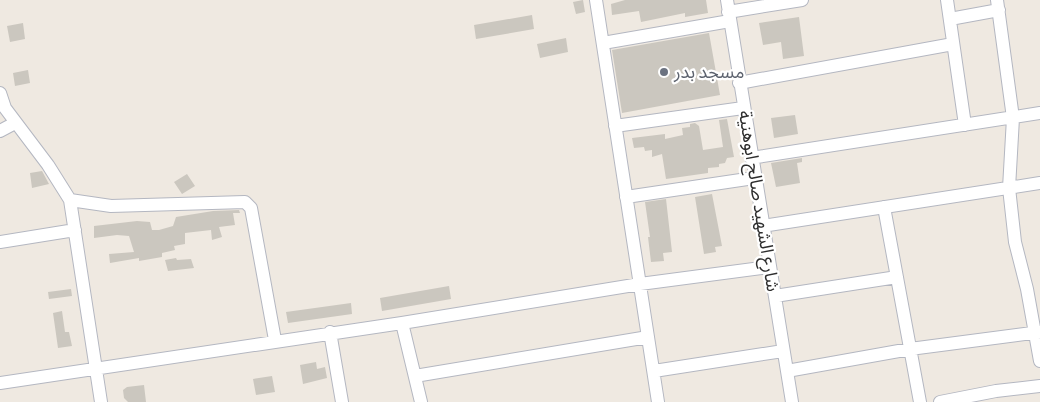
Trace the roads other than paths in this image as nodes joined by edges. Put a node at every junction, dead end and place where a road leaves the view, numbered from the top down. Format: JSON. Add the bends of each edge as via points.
{"nodes":[{"id":1,"x":596,"y":0,"type":"edge"},
{"id":2,"x":802,"y":0,"type":"edge"},
{"id":3,"x":946,"y":0,"type":"edge"},
{"id":4,"x":998,"y":5,"type":"edge"},
{"id":5,"x":728,"y":11,"type":"edge"},
{"id":6,"x":950,"y":20,"type":"junction"},
{"id":7,"x":602,"y":43,"type":"junction"},
{"id":8,"x":953,"y":44,"type":"junction"},
{"id":9,"x":739,"y":83,"type":"junction"},
{"id":10,"x":0,"y":93,"type":"edge"},
{"id":11,"x":743,"y":108,"type":"junction"},
{"id":12,"x":1040,"y":112,"type":"edge"},
{"id":13,"x":1013,"y":118,"type":"junction"},
{"id":14,"x":15,"y":123,"type":"junction"},
{"id":15,"x":965,"y":125,"type":"junction"},
{"id":16,"x":615,"y":126,"type":"junction"},
{"id":17,"x":0,"y":131,"type":"edge"},
{"id":18,"x":751,"y":158,"type":"junction"},
{"id":19,"x":754,"y":178,"type":"junction"},
{"id":20,"x":1040,"y":183,"type":"edge"},
{"id":21,"x":1009,"y":188,"type":"junction"},
{"id":22,"x":626,"y":197,"type":"junction"},
{"id":23,"x":70,"y":200,"type":"junction"},
{"id":24,"x":884,"y":207,"type":"junction"},
{"id":25,"x":762,"y":226,"type":"junction"},
{"id":26,"x":75,"y":230,"type":"junction"},
{"id":27,"x":0,"y":242,"type":"edge"},
{"id":28,"x":769,"y":267,"type":"junction"},
{"id":29,"x":897,"y":277,"type":"junction"},
{"id":30,"x":640,"y":284,"type":"junction"},
{"id":31,"x":774,"y":296,"type":"junction"},
{"id":32,"x":402,"y":323,"type":"junction"},
{"id":33,"x":330,"y":332,"type":"junction"},
{"id":34,"x":1037,"y":332,"type":"edge"},
{"id":35,"x":648,"y":337,"type":"junction"},
{"id":36,"x":275,"y":340,"type":"junction"},
{"id":37,"x":910,"y":349,"type":"junction"},
{"id":38,"x":784,"y":351,"type":"junction"},
{"id":39,"x":1040,"y":361,"type":"edge"},
{"id":40,"x":97,"y":368,"type":"junction"},
{"id":41,"x":654,"y":371,"type":"junction"},
{"id":42,"x":786,"y":371,"type":"junction"},
{"id":43,"x":415,"y":376,"type":"junction"},
{"id":44,"x":0,"y":383,"type":"edge"},
{"id":45,"x":1040,"y":386,"type":"edge"},
{"id":46,"x":997,"y":397,"type":"edge"},
{"id":47,"x":101,"y":402,"type":"edge"},
{"id":48,"x":342,"y":402,"type":"edge"},
{"id":49,"x":421,"y":402,"type":"edge"},
{"id":50,"x":658,"y":402,"type":"edge"},
{"id":51,"x":792,"y":402,"type":"edge"},
{"id":52,"x":920,"y":402,"type":"edge"},
{"id":53,"x":940,"y":402,"type":"edge"}],
"edges":[{"from":1,"to":7,"type":"street"},
{"from":2,"to":5,"type":"street"},
{"from":3,"to":6,"type":"street"},
{"from":4,"to":6,"type":"street"},
{"from":4,"to":13,"type":"street"},
{"from":5,"to":7,"type":"street"},
{"from":5,"to":9,"type":"street","name":"شارع الشهيد صالح ابوهنية"},
{"from":6,"to":8,"type":"street"},
{"from":7,"to":16,"type":"street"},
{"from":8,"to":9,"type":"street"},
{"from":8,"to":15,"type":"street"},
{"from":9,"to":11,"type":"street","name":"شارع الشهيد صالح ابوهنية"},
{"from":10,"to":14,"type":"street"},
{"from":11,"to":16,"type":"street"},
{"from":11,"to":18,"type":"street","name":"شارع الشهيد صالح ابوهنية"},
{"from":12,"to":13,"type":"street"},
{"from":13,"to":15,"type":"street"},
{"from":13,"to":21,"type":"street"},
{"from":14,"to":17,"type":"street"},
{"from":14,"to":23,"type":"street"},
{"from":15,"to":18,"type":"street"},
{"from":16,"to":22,"type":"street"},
{"from":18,"to":19,"type":"street","name":"شارع الشهيد صالح ابوهنية"},
{"from":19,"to":22,"type":"street"},
{"from":19,"to":25,"type":"street","name":"شارع الشهيد صالح ابوهنية"},
{"from":20,"to":21,"type":"street"},
{"from":21,"to":24,"type":"street"},
{"from":21,"to":34,"type":"street","via":[[1015,242]]},
{"from":22,"to":30,"type":"street"},
{"from":23,"to":26,"type":"street"},
{"from":23,"to":36,"type":"street","via":[[111,206],[245,202],[251,208]]},
{"from":24,"to":25,"type":"street"},
{"from":24,"to":29,"type":"street"},
{"from":25,"to":28,"type":"street","name":"شارع الشهيد صالح ابوهنية"},
{"from":26,"to":27,"type":"street"},
{"from":26,"to":40,"type":"street"},
{"from":28,"to":30,"type":"street"},
{"from":28,"to":31,"type":"street","name":"شارع الشهيد صالح ابوهنية"},
{"from":29,"to":31,"type":"street"},
{"from":29,"to":37,"type":"street"},
{"from":30,"to":32,"type":"street"},
{"from":30,"to":35,"type":"street"},
{"from":31,"to":38,"type":"street","name":"شارع الشهيد صالح ابوهنية"},
{"from":32,"to":33,"type":"street"},
{"from":32,"to":43,"type":"street"},
{"from":33,"to":36,"type":"street"},
{"from":33,"to":48,"type":"street"},
{"from":34,"to":37,"type":"street"},
{"from":34,"to":39,"type":"street"},
{"from":35,"to":41,"type":"street"},
{"from":35,"to":43,"type":"street"},
{"from":36,"to":40,"type":"street"},
{"from":37,"to":42,"type":"street"},
{"from":37,"to":52,"type":"street"},
{"from":38,"to":41,"type":"street"},
{"from":38,"to":42,"type":"street","name":"شارع الشهيد صالح ابوهنية"},
{"from":40,"to":44,"type":"street"},
{"from":40,"to":47,"type":"street"},
{"from":41,"to":50,"type":"street"},
{"from":42,"to":51,"type":"street","name":"شارع الشهيد صالح ابوهنية"},
{"from":43,"to":49,"type":"street"},
{"from":45,"to":46,"type":"street"},
{"from":46,"to":53,"type":"street"}]}
